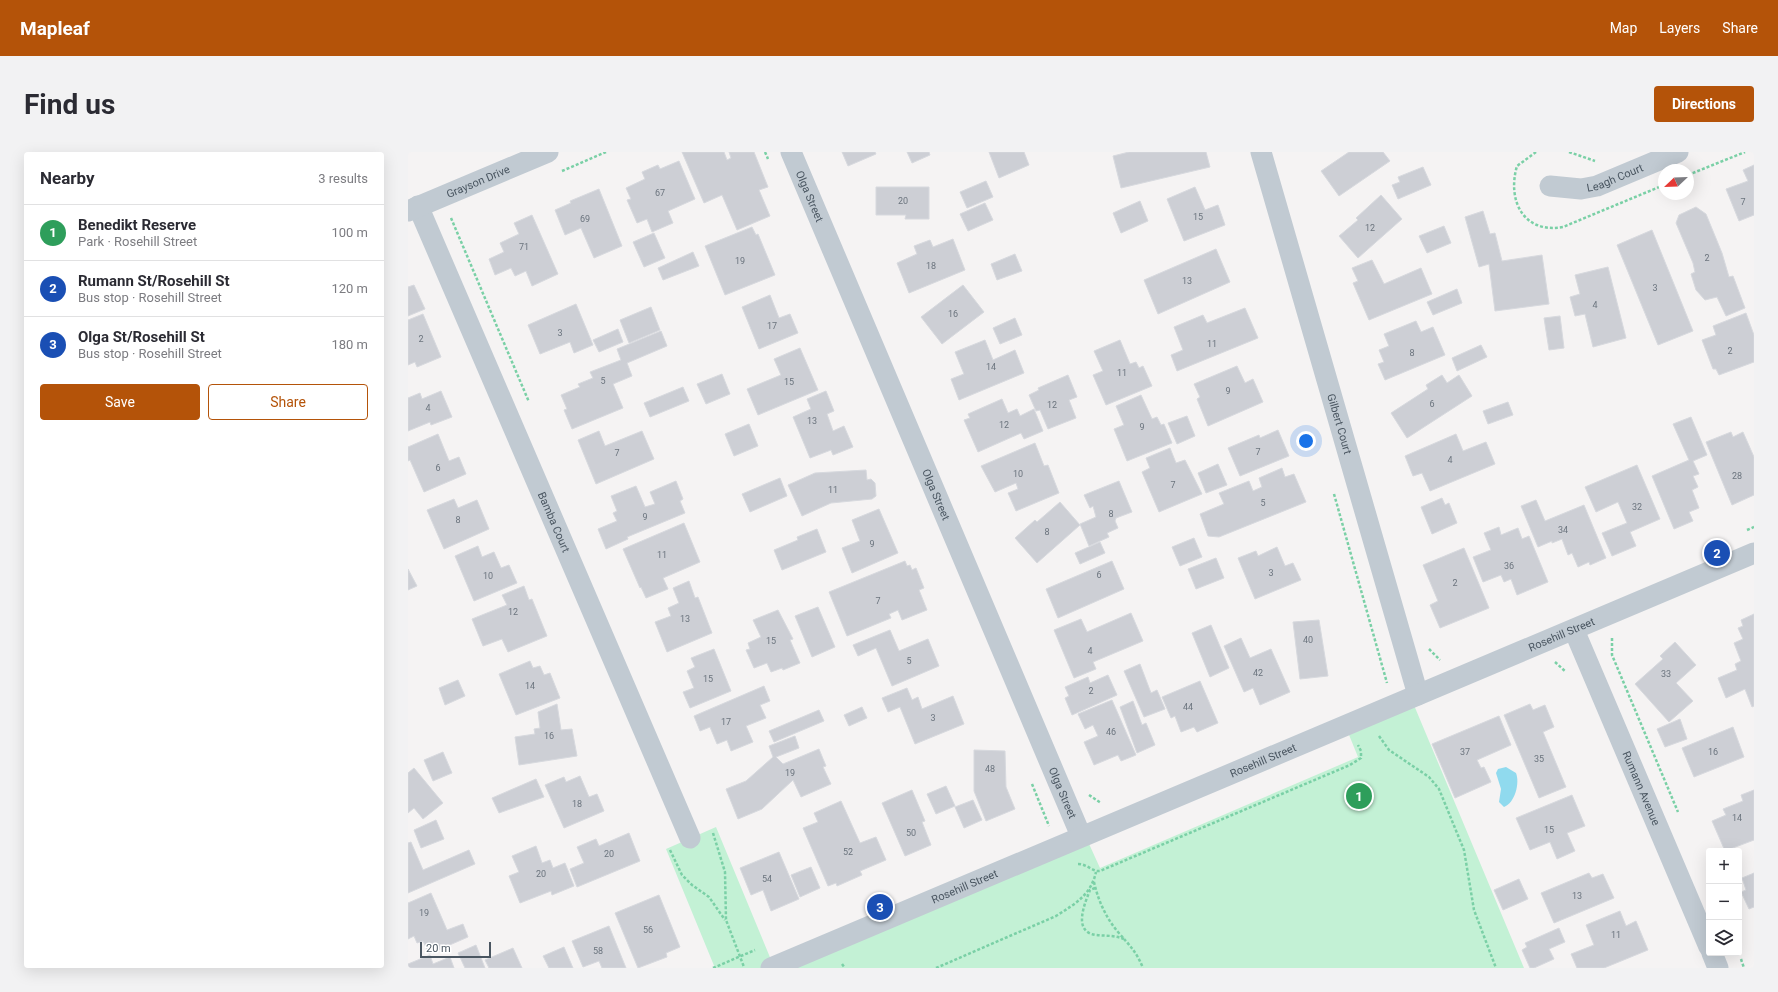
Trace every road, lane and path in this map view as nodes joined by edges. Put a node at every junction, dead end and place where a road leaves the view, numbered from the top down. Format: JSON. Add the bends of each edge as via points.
{"nodes":[{"id":1,"x":548,"y":152,"type":"edge"},
{"id":2,"x":791,"y":152,"type":"edge"},
{"id":3,"x":1261,"y":152,"type":"edge"},
{"id":4,"x":1569,"y":152,"type":"edge"},
{"id":5,"x":1678,"y":152,"type":"edge"},
{"id":6,"x":1745,"y":152,"type":"edge"},
{"id":7,"x":1599,"y":162,"type":"dead end"},
{"id":8,"x":1694,"y":173,"type":"edge"},
{"id":9,"x":1550,"y":186,"type":"dead end"},
{"id":10,"x":413,"y":209,"type":"edge"},
{"id":11,"x":1754,"y":553,"type":"edge"},
{"id":12,"x":1574,"y":630,"type":"junction"},
{"id":13,"x":1612,"y":638,"type":"dead end"},
{"id":14,"x":1561,"y":659,"type":"dead end"},
{"id":15,"x":1547,"y":665,"type":"dead end"},
{"id":16,"x":1418,"y":695,"type":"junction"},
{"id":17,"x":1387,"y":733,"type":"dead end"},
{"id":18,"x":1379,"y":736,"type":"junction"},
{"id":19,"x":1372,"y":739,"type":"dead end"},
{"id":20,"x":1365,"y":742,"type":"dead end"},
{"id":21,"x":1679,"y":813,"type":"dead end"},
{"id":22,"x":1081,"y":836,"type":"junction"},
{"id":23,"x":690,"y":838,"type":"dead end"},
{"id":24,"x":1071,"y":867,"type":"dead end"},
{"id":25,"x":1096,"y":872,"type":"junction"},
{"id":26,"x":1094,"y":881,"type":"junction"},
{"id":27,"x":1096,"y":888,"type":"junction"},
{"id":28,"x":1090,"y":890,"type":"junction"},
{"id":29,"x":1126,"y":940,"type":"junction"},
{"id":30,"x":1706,"y":940,"type":"edge"},
{"id":31,"x":1713,"y":956,"type":"edge"},
{"id":32,"x":849,"y":961,"type":"dead end"},
{"id":33,"x":842,"y":964,"type":"junction"},
{"id":34,"x":837,"y":966,"type":"dead end"},
{"id":35,"x":771,"y":968,"type":"edge"},
{"id":36,"x":845,"y":968,"type":"edge"},
{"id":37,"x":936,"y":968,"type":"edge"},
{"id":38,"x":1143,"y":968,"type":"edge"},
{"id":39,"x":1496,"y":968,"type":"edge"},
{"id":40,"x":1718,"y":968,"type":"edge"}],
"edges":[{"from":1,"to":10,"type":"street","name":"Grayson Drive"},
{"from":2,"to":22,"type":"street","name":"Olga Street"},
{"from":3,"to":16,"type":"street","name":"Gilbert Court"},
{"from":4,"to":7,"type":"path"},
{"from":5,"to":9,"type":"street","name":"Leagh Court","via":[[1597,186],[1581,189]]},
{"from":6,"to":8,"type":"path"},
{"from":10,"to":23,"type":"street","name":"Bamba Court"},
{"from":11,"to":12,"type":"street","name":"Rosehill Street"},
{"from":12,"to":16,"type":"street","name":"Rosehill Street"},
{"from":12,"to":30,"type":"street","name":"Rumann Avenue"},
{"from":13,"to":21,"type":"path","via":[[1612,654]]},
{"from":14,"to":15,"type":"path"},
{"from":16,"to":22,"type":"street","name":"Rosehill Street"},
{"from":17,"to":18,"type":"path"},
{"from":18,"to":19,"type":"path"},
{"from":18,"to":39,"type":"path","via":[[1389,750],[1429,777],[1439,789],[1464,850],[1474,910]]},
{"from":20,"to":25,"type":"path","via":[[1358,745],[1361,758],[1350,765]]},
{"from":22,"to":35,"type":"street","name":"Rosehill Street"},
{"from":24,"to":25,"type":"path","via":[[1082,864]]},
{"from":25,"to":26,"type":"path"},
{"from":26,"to":27,"type":"path"},
{"from":26,"to":28,"type":"path"},
{"from":27,"to":28,"type":"path"},
{"from":27,"to":29,"type":"path","via":[[1102,907]]},
{"from":28,"to":29,"type":"path","via":[[1082,914],[1086,930],[1094,935],[1111,935]]},
{"from":28,"to":37,"type":"path","via":[[1071,907],[1050,919]]},
{"from":29,"to":38,"type":"path","via":[[1137,953]]},
{"from":31,"to":40,"type":"street"},
{"from":32,"to":33,"type":"path"},
{"from":33,"to":34,"type":"path"},
{"from":33,"to":36,"type":"path"}]}
